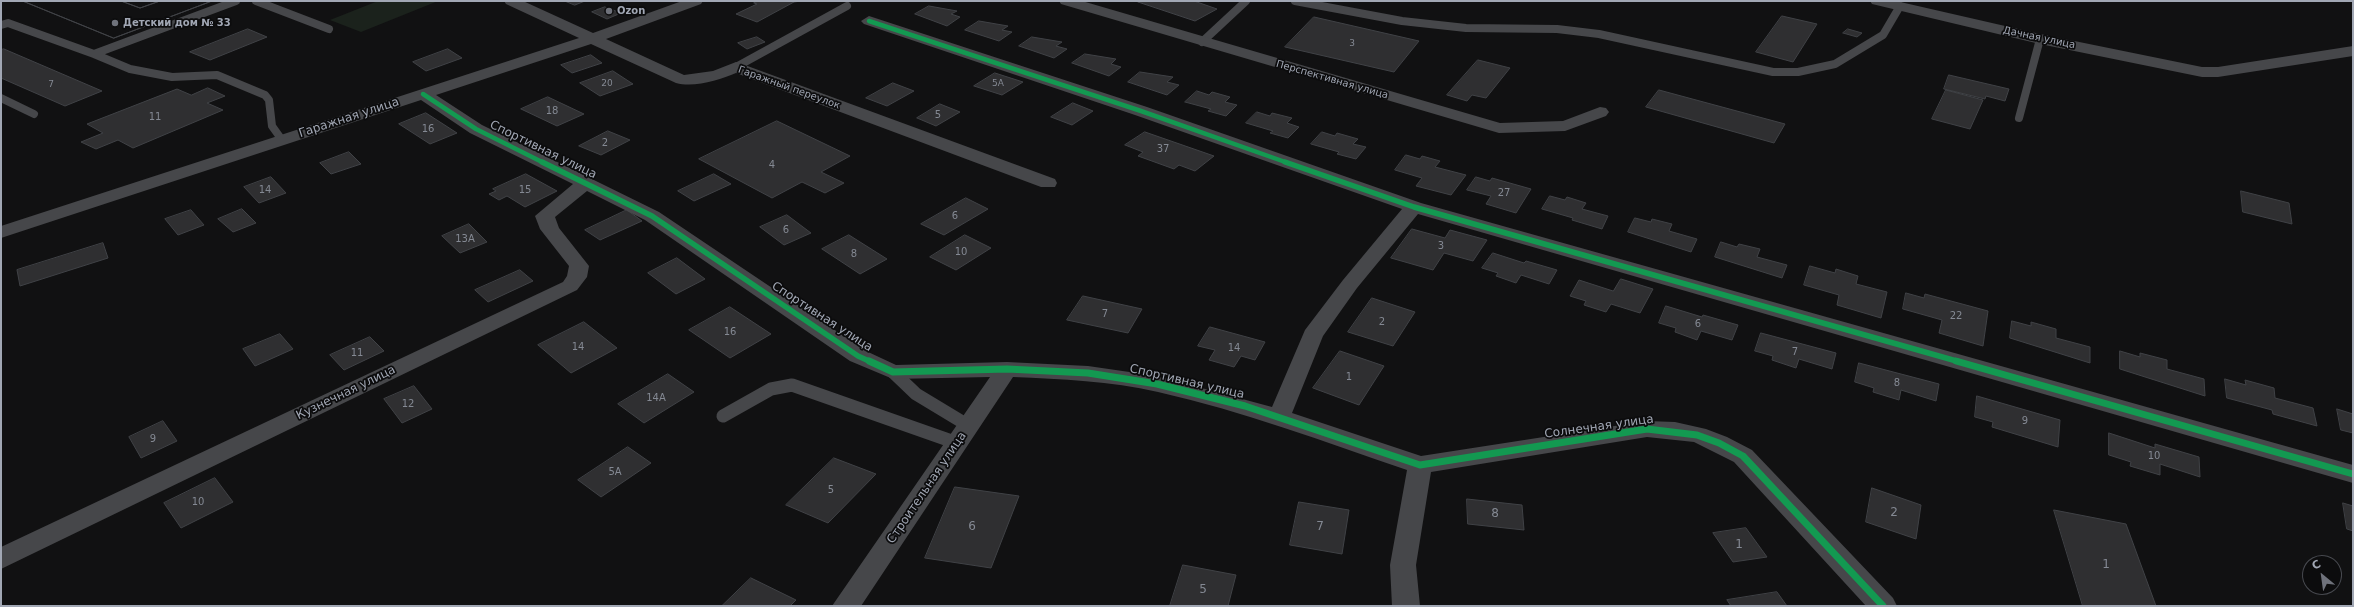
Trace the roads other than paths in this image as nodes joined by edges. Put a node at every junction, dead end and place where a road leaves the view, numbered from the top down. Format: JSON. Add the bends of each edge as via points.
{"nodes":[{"id":1,"x":236,"y":1,"type":"edge"},
{"id":2,"x":256,"y":1,"type":"edge"},
{"id":3,"x":511,"y":1,"type":"edge"},
{"id":4,"x":696,"y":1,"type":"edge"},
{"id":5,"x":1066,"y":1,"type":"edge"},
{"id":6,"x":1246,"y":1,"type":"edge"},
{"id":7,"x":1295,"y":1,"type":"edge"},
{"id":8,"x":1877,"y":1,"type":"edge"},
{"id":9,"x":848,"y":6,"type":"dead end"},
{"id":10,"x":1900,"y":6,"type":"junction"},
{"id":11,"x":869,"y":21,"type":"dead end"},
{"id":12,"x":3,"y":24,"type":"edge"},
{"id":13,"x":329,"y":29,"type":"dead end"},
{"id":14,"x":591,"y":39,"type":"junction"},
{"id":15,"x":2040,"y":39,"type":"junction"},
{"id":16,"x":1202,"y":42,"type":"junction"},
{"id":17,"x":2353,"y":51,"type":"edge"},
{"id":18,"x":94,"y":54,"type":"junction"},
{"id":19,"x":736,"y":67,"type":"junction"},
{"id":20,"x":423,"y":94,"type":"junction"},
{"id":21,"x":1,"y":98,"type":"edge"},
{"id":22,"x":1600,"y":112,"type":"dead end"},
{"id":23,"x":34,"y":114,"type":"dead end"},
{"id":24,"x":2019,"y":118,"type":"dead end"},
{"id":25,"x":282,"y":140,"type":"junction"},
{"id":26,"x":585,"y":183,"type":"junction"},
{"id":27,"x":1048,"y":183,"type":"dead end"},
{"id":28,"x":1414,"y":207,"type":"junction"},
{"id":29,"x":1,"y":232,"type":"edge"},
{"id":30,"x":1007,"y":369,"type":"junction"},
{"id":31,"x":893,"y":372,"type":"junction"},
{"id":32,"x":723,"y":416,"type":"dead end"},
{"id":33,"x":1279,"y":417,"type":"junction"},
{"id":34,"x":963,"y":434,"type":"junction"},
{"id":35,"x":1420,"y":465,"type":"junction"},
{"id":36,"x":2353,"y":474,"type":"edge"},
{"id":37,"x":1,"y":559,"type":"edge"},
{"id":38,"x":846,"y":606,"type":"edge"},
{"id":39,"x":1406,"y":606,"type":"edge"},
{"id":40,"x":1883,"y":606,"type":"edge"}],
"edges":[{"from":1,"to":18,"type":"lane"},
{"from":2,"to":13,"type":"lane"},
{"from":3,"to":14,"type":"street","name":"Гаражный переулок"},
{"from":4,"to":14,"type":"street","name":"Гаражная улица"},
{"from":5,"to":16,"type":"street","name":"Перспективная улица"},
{"from":6,"to":16,"type":"lane"},
{"from":7,"to":10,"type":"lane","via":[[1402,20],[1466,28],[1557,29],[1599,34],[1773,72],[1798,72],[1835,64],[1882,35]]},
{"from":8,"to":10,"type":"street","name":"Дачная улица"},
{"from":9,"to":19,"type":"lane"},
{"from":10,"to":15,"type":"street","name":"Дачная улица"},
{"from":11,"to":28,"type":"street","via":[[1141,110]]},
{"from":12,"to":18,"type":"lane"},
{"from":14,"to":19,"type":"street","name":"Гаражный переулок","via":[[682,80],[717,75]]},
{"from":14,"to":20,"type":"street","name":"Гаражная улица"},
{"from":15,"to":17,"type":"street","name":"Дачная улица","via":[[2202,72],[2218,72]]},
{"from":15,"to":24,"type":"lane"},
{"from":16,"to":22,"type":"street","name":"Перспективная улица","via":[[1499,128],[1565,126]]},
{"from":18,"to":25,"type":"lane","via":[[130,69],[172,77],[217,75],[265,95],[269,100],[272,126]]},
{"from":19,"to":27,"type":"street","name":"Гаражный переулок"},
{"from":20,"to":25,"type":"street","name":"Гаражная улица"},
{"from":20,"to":26,"type":"street","name":"Спортивная улица","via":[[476,129]]},
{"from":21,"to":23,"type":"lane"},
{"from":25,"to":29,"type":"street","name":"Гаражная улица"},
{"from":26,"to":31,"type":"street","name":"Спортивная улица","via":[[652,216],[858,356]]},
{"from":26,"to":37,"type":"street","name":"Кузнечная улица","via":[[546,216],[550,228],[579,266],[577,277],[570,286]]},
{"from":28,"to":33,"type":"street","via":[[1350,284],[1313,336]]},
{"from":28,"to":36,"type":"street"},
{"from":30,"to":31,"type":"street","name":"Спортивная улица"},
{"from":30,"to":33,"type":"street","name":"Спортивная улица","via":[[1088,373],[1157,384]]},
{"from":30,"to":34,"type":"street","name":"Строительная улица"},
{"from":31,"to":34,"type":"lane"},
{"from":32,"to":34,"type":"lane","via":[[771,389],[792,385]]},
{"from":33,"to":35,"type":"street","name":"Солнечная улица"},
{"from":34,"to":38,"type":"street","name":"Строительная улица"},
{"from":35,"to":39,"type":"street","via":[[1403,565]]},
{"from":35,"to":40,"type":"street","name":"Солнечная улица","via":[[1647,429],[1675,430],[1710,438],[1743,456]]}]}
